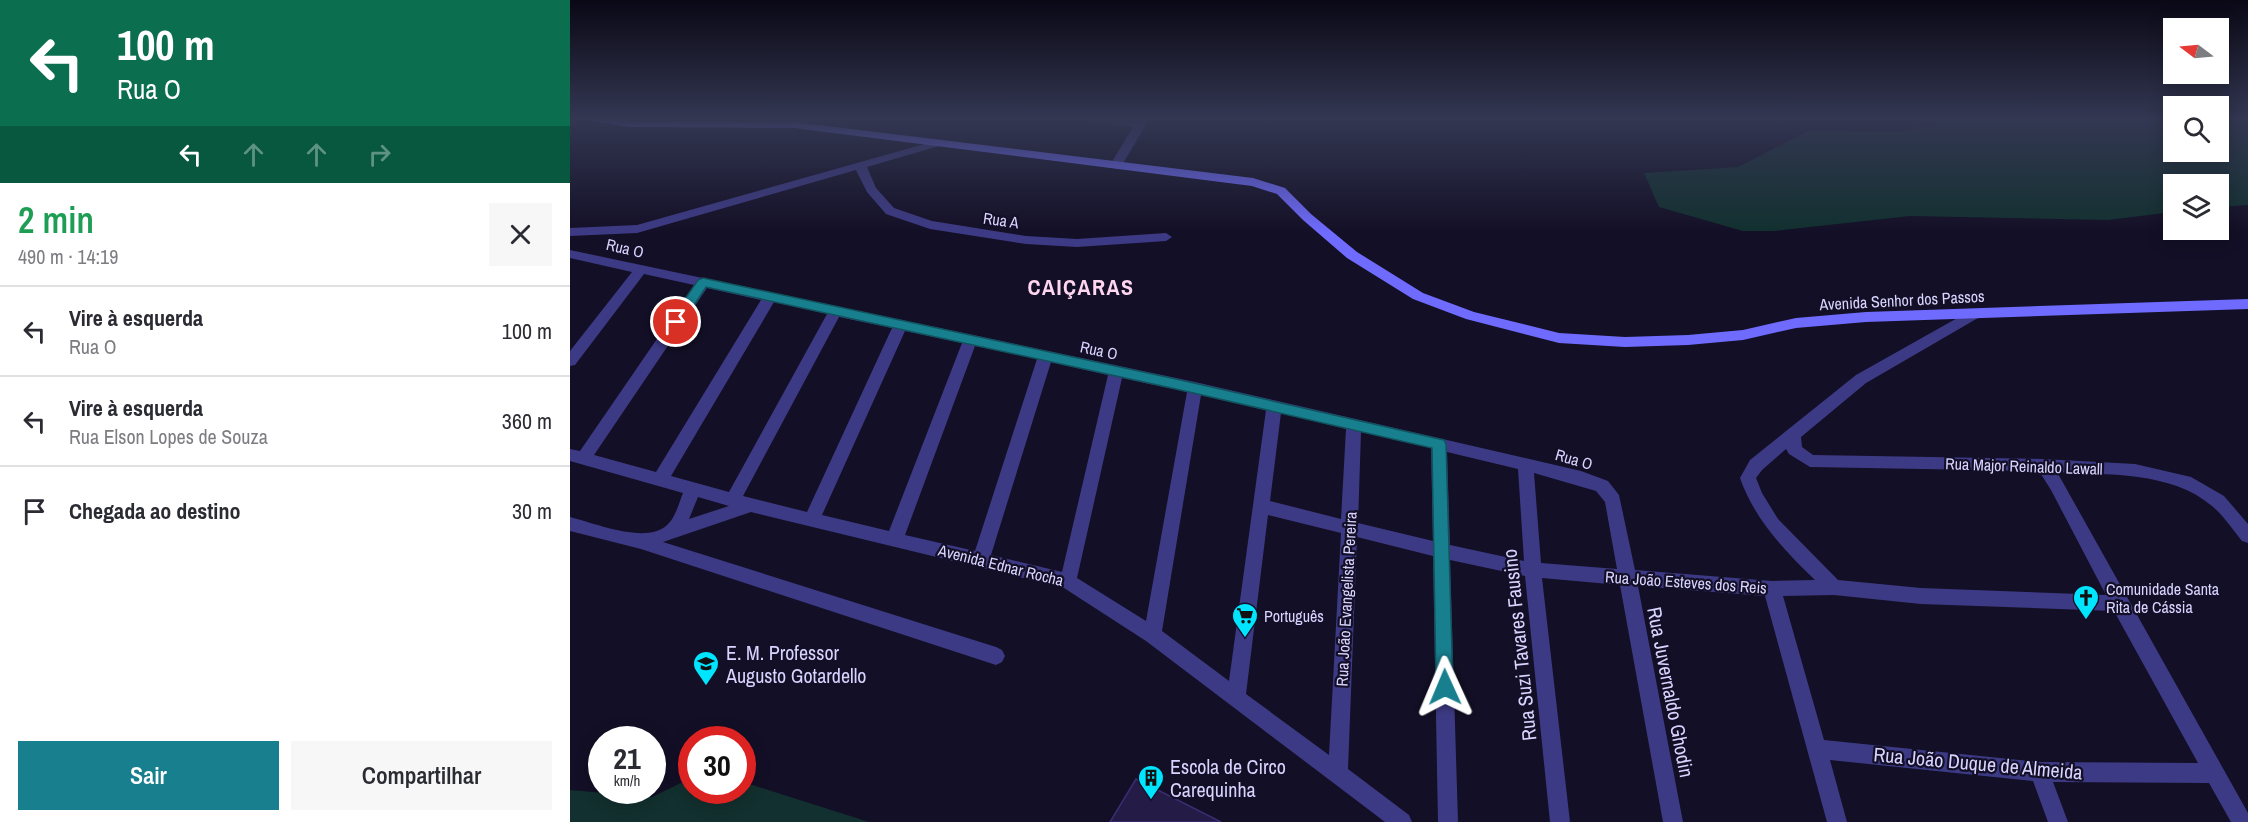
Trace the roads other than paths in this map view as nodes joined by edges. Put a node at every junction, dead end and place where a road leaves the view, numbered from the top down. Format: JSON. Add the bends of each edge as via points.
{"nodes":[{"id":1,"x":893,"y":156,"type":"edge"},
{"id":2,"x":1042,"y":156,"type":"edge"},
{"id":3,"x":1121,"y":156,"type":"edge"},
{"id":4,"x":1116,"y":165,"type":"junction"},
{"id":5,"x":860,"y":166,"type":"junction"},
{"id":6,"x":570,"y":232,"type":"edge"},
{"id":7,"x":1166,"y":237,"type":"dead end"},
{"id":8,"x":573,"y":259,"type":"edge"},
{"id":9,"x":640,"y":270,"type":"junction"},
{"id":10,"x":703,"y":283,"type":"junction"},
{"id":11,"x":770,"y":297,"type":"junction"},
{"id":12,"x":2248,"y":304,"type":"edge"},
{"id":13,"x":835,"y":312,"type":"junction"},
{"id":14,"x":1973,"y":315,"type":"junction"},
{"id":15,"x":900,"y":326,"type":"junction"},
{"id":16,"x":970,"y":341,"type":"junction"},
{"id":17,"x":1045,"y":357,"type":"junction"},
{"id":18,"x":570,"y":362,"type":"edge"},
{"id":19,"x":1116,"y":371,"type":"junction"},
{"id":20,"x":1195,"y":388,"type":"junction"},
{"id":21,"x":1274,"y":407,"type":"junction"},
{"id":22,"x":1354,"y":425,"type":"junction"},
{"id":23,"x":1793,"y":436,"type":"junction"},
{"id":24,"x":1439,"y":444,"type":"junction"},
{"id":25,"x":577,"y":456,"type":"edge"},
{"id":26,"x":1526,"y":464,"type":"junction"},
{"id":27,"x":2043,"y":465,"type":"junction"},
{"id":28,"x":660,"y":480,"type":"junction"},
{"id":29,"x":693,"y":489,"type":"junction"},
{"id":30,"x":733,"y":500,"type":"junction"},
{"id":31,"x":1613,"y":500,"type":"joint"},
{"id":32,"x":751,"y":504,"type":"junction"},
{"id":33,"x":1261,"y":506,"type":"junction"},
{"id":34,"x":812,"y":519,"type":"junction"},
{"id":35,"x":570,"y":524,"type":"edge"},
{"id":36,"x":1350,"y":529,"type":"junction"},
{"id":37,"x":671,"y":532,"type":"junction"},
{"id":38,"x":2248,"y":536,"type":"edge"},
{"id":39,"x":895,"y":538,"type":"junction"},
{"id":40,"x":641,"y":542,"type":"junction"},
{"id":41,"x":1442,"y":551,"type":"junction"},
{"id":42,"x":981,"y":560,"type":"junction"},
{"id":43,"x":1533,"y":570,"type":"junction"},
{"id":44,"x":1626,"y":578,"type":"junction"},
{"id":45,"x":1068,"y":582,"type":"junction"},
{"id":46,"x":1834,"y":587,"type":"junction"},
{"id":47,"x":1772,"y":589,"type":"junction"},
{"id":48,"x":2119,"y":603,"type":"junction"},
{"id":49,"x":1152,"y":635,"type":"junction"},
{"id":50,"x":996,"y":656,"type":"dead end"},
{"id":51,"x":1236,"y":697,"type":"junction"},
{"id":52,"x":1815,"y":749,"type":"junction"},
{"id":53,"x":2039,"y":772,"type":"junction"},
{"id":54,"x":1338,"y":773,"type":"junction"},
{"id":55,"x":2214,"y":773,"type":"junction"},
{"id":56,"x":1402,"y":822,"type":"edge"},
{"id":57,"x":1448,"y":822,"type":"edge"},
{"id":58,"x":1560,"y":822,"type":"edge"},
{"id":59,"x":1673,"y":822,"type":"edge"},
{"id":60,"x":1837,"y":822,"type":"edge"},
{"id":61,"x":2058,"y":822,"type":"edge"},
{"id":62,"x":2242,"y":822,"type":"edge"}],
"edges":[{"from":1,"to":5,"type":"street"},
{"from":2,"to":4,"type":"street","name":"Avenida Senhor dos Passos"},
{"from":3,"to":4,"type":"street"},
{"from":4,"to":14,"type":"street","name":"Avenida Senhor dos Passos","via":[[1253,182],[1281,191],[1353,255],[1418,296],[1471,316],[1559,338],[1688,340],[1743,335],[1796,323]]},
{"from":5,"to":6,"type":"street","via":[[637,229]]},
{"from":5,"to":7,"type":"street","name":"Rua A","via":[[871,189],[890,211],[930,225],[1026,240],[1077,243]]},
{"from":8,"to":9,"type":"street","name":"Rua O"},
{"from":9,"to":10,"type":"street","name":"Rua O"},
{"from":9,"to":18,"type":"street"},
{"from":10,"to":11,"type":"street","name":"Rua O"},
{"from":10,"to":25,"type":"street"},
{"from":11,"to":13,"type":"street","name":"Rua O"},
{"from":11,"to":28,"type":"street"},
{"from":12,"to":14,"type":"street","name":"Avenida Senhor dos Passos"},
{"from":13,"to":15,"type":"street","name":"Rua O"},
{"from":13,"to":30,"type":"street"},
{"from":14,"to":23,"type":"street","via":[[1861,379]]},
{"from":15,"to":16,"type":"street","name":"Rua O"},
{"from":15,"to":34,"type":"street"},
{"from":16,"to":17,"type":"street","name":"Rua O"},
{"from":16,"to":39,"type":"street"},
{"from":17,"to":19,"type":"street","name":"Rua O"},
{"from":17,"to":42,"type":"street"},
{"from":19,"to":20,"type":"street","name":"Rua O"},
{"from":19,"to":45,"type":"street"},
{"from":20,"to":21,"type":"street","name":"Rua O"},
{"from":20,"to":49,"type":"street"},
{"from":21,"to":22,"type":"street","name":"Rua O"},
{"from":21,"to":33,"type":"street"},
{"from":22,"to":24,"type":"street","name":"Rua O"},
{"from":22,"to":36,"type":"street","name":"Rua João Evangelista Pereira"},
{"from":23,"to":27,"type":"street","name":"Rua Major Reinaldo Lawall","via":[[1794,450],[1810,461]]},
{"from":23,"to":46,"type":"street","via":[[1756,465],[1748,478],[1754,498],[1769,521]]},
{"from":24,"to":26,"type":"street","name":"Rua O"},
{"from":24,"to":41,"type":"street"},
{"from":25,"to":28,"type":"street","name":"Avenida Ednar Rocha"},
{"from":26,"to":31,"type":"street","name":"Rua O","via":[[1602,486]]},
{"from":26,"to":43,"type":"street","name":"Rua Suzi Tavares Fausino"},
{"from":27,"to":38,"type":"street","name":"Rua Major Reinaldo Lawall","via":[[2135,470],[2185,482],[2218,501]]},
{"from":27,"to":48,"type":"street"},
{"from":28,"to":29,"type":"street","name":"Avenida Ednar Rocha"},
{"from":29,"to":30,"type":"street","name":"Avenida Ednar Rocha"},
{"from":29,"to":37,"type":"street"},
{"from":30,"to":32,"type":"street","name":"Avenida Ednar Rocha"},
{"from":31,"to":44,"type":"street","name":"Rua Juvernaldo Ghodin"},
{"from":32,"to":34,"type":"street","name":"Avenida Ednar Rocha"},
{"from":32,"to":37,"type":"street"},
{"from":33,"to":36,"type":"street","name":"Rua João Esteves dos Reis"},
{"from":33,"to":51,"type":"street"},
{"from":34,"to":39,"type":"street","name":"Avenida Ednar Rocha"},
{"from":35,"to":40,"type":"street"},
{"from":36,"to":41,"type":"street","name":"Rua João Esteves dos Reis"},
{"from":36,"to":54,"type":"street","name":"Rua João Evangelista Pereira"},
{"from":37,"to":40,"type":"street"},
{"from":39,"to":42,"type":"street","name":"Avenida Ednar Rocha"},
{"from":40,"to":50,"type":"street"},
{"from":41,"to":43,"type":"street","name":"Rua João Esteves dos Reis"},
{"from":41,"to":57,"type":"street"},
{"from":42,"to":45,"type":"street","name":"Avenida Ednar Rocha"},
{"from":43,"to":44,"type":"street","name":"Rua João Esteves dos Reis"},
{"from":43,"to":58,"type":"street","name":"Rua Suzi Tavares Fausino"},
{"from":44,"to":47,"type":"street","name":"Rua João Esteves dos Reis"},
{"from":44,"to":59,"type":"street","name":"Rua Juvernaldo Ghodin"},
{"from":45,"to":49,"type":"street","name":"Avenida Ednar Rocha"},
{"from":46,"to":47,"type":"street","name":"Rua João Esteves dos Reis"},
{"from":46,"to":48,"type":"street","name":"Rua João Esteves dos Reis","via":[[1921,596]]},
{"from":47,"to":52,"type":"street"},
{"from":48,"to":55,"type":"street"},
{"from":49,"to":51,"type":"street","name":"Avenida Ednar Rocha"},
{"from":51,"to":54,"type":"street","name":"Avenida Ednar Rocha"},
{"from":52,"to":53,"type":"street","name":"Rua João Duque de Almeida"},
{"from":52,"to":60,"type":"street"},
{"from":53,"to":55,"type":"street","name":"Rua João Duque de Almeida"},
{"from":53,"to":61,"type":"street"},
{"from":54,"to":56,"type":"street","name":"Avenida Ednar Rocha"},
{"from":55,"to":62,"type":"street"}]}
